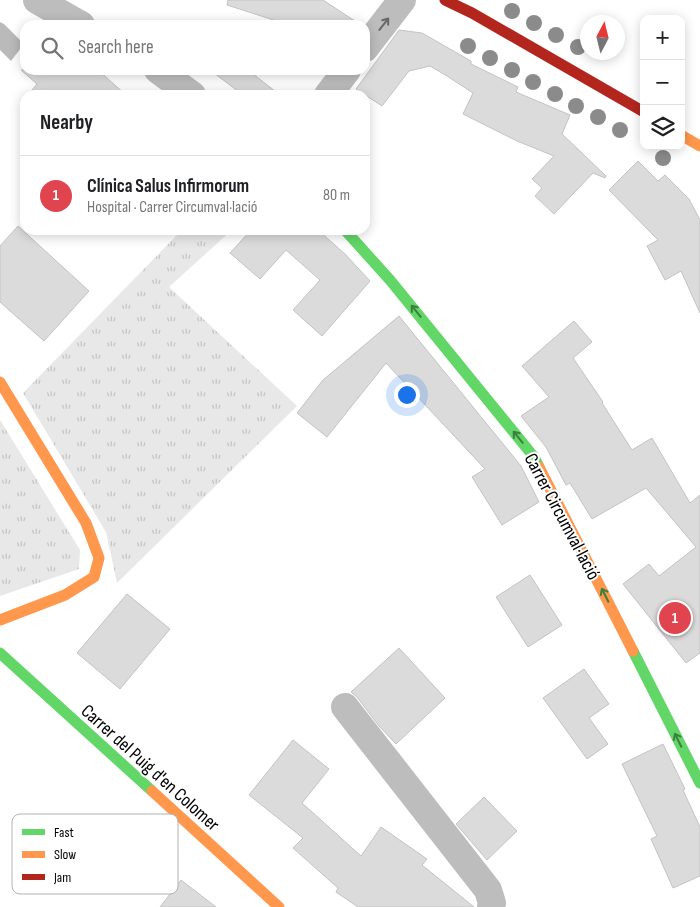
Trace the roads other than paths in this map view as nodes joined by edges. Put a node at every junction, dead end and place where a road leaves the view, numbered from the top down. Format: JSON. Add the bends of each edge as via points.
{"nodes":[{"id":1,"x":36,"y":0,"type":"edge"},
{"id":2,"x":402,"y":0,"type":"edge"},
{"id":3,"x":445,"y":0,"type":"edge"},
{"id":4,"x":72,"y":20,"type":"edge"},
{"id":5,"x":370,"y":42,"type":"edge"},
{"id":6,"x":165,"y":75,"type":"edge"},
{"id":7,"x":343,"y":75,"type":"edge"},
{"id":8,"x":185,"y":90,"type":"edge"},
{"id":9,"x":332,"y":90,"type":"edge"},
{"id":10,"x":640,"y":110,"type":"edge"},
{"id":11,"x":685,"y":137,"type":"edge"},
{"id":12,"x":700,"y":146,"type":"edge"},
{"id":13,"x":350,"y":235,"type":"edge"},
{"id":14,"x":0,"y":382,"type":"edge"},
{"id":15,"x":0,"y":620,"type":"edge"},
{"id":16,"x":0,"y":653,"type":"edge"},
{"id":17,"x":345,"y":707,"type":"dead end"},
{"id":18,"x":700,"y":783,"type":"edge"},
{"id":19,"x":177,"y":814,"type":"edge"},
{"id":20,"x":178,"y":815,"type":"edge"},
{"id":21,"x":279,"y":907,"type":"edge"},
{"id":22,"x":491,"y":907,"type":"edge"}],
"edges":[{"from":1,"to":4,"type":"street"},
{"from":5,"to":2,"type":"street","one_way":true},
{"from":3,"to":10,"type":"street"},
{"from":6,"to":8,"type":"street"},
{"from":7,"to":9,"type":"street"},
{"from":11,"to":12,"type":"street"},
{"from":18,"to":13,"type":"street","name":"Carrer Circumval·lació","one_way":true,"via":[[534,457]]},
{"from":14,"to":15,"type":"street","via":[[86,523],[99,558],[94,577],[65,595]]},
{"from":16,"to":19,"type":"street","name":"Carrer del Puig d'en Colomer"},
{"from":17,"to":22,"type":"street","via":[[488,890]]},
{"from":20,"to":21,"type":"street","name":"Carrer del Puig d'en Colomer"}]}
